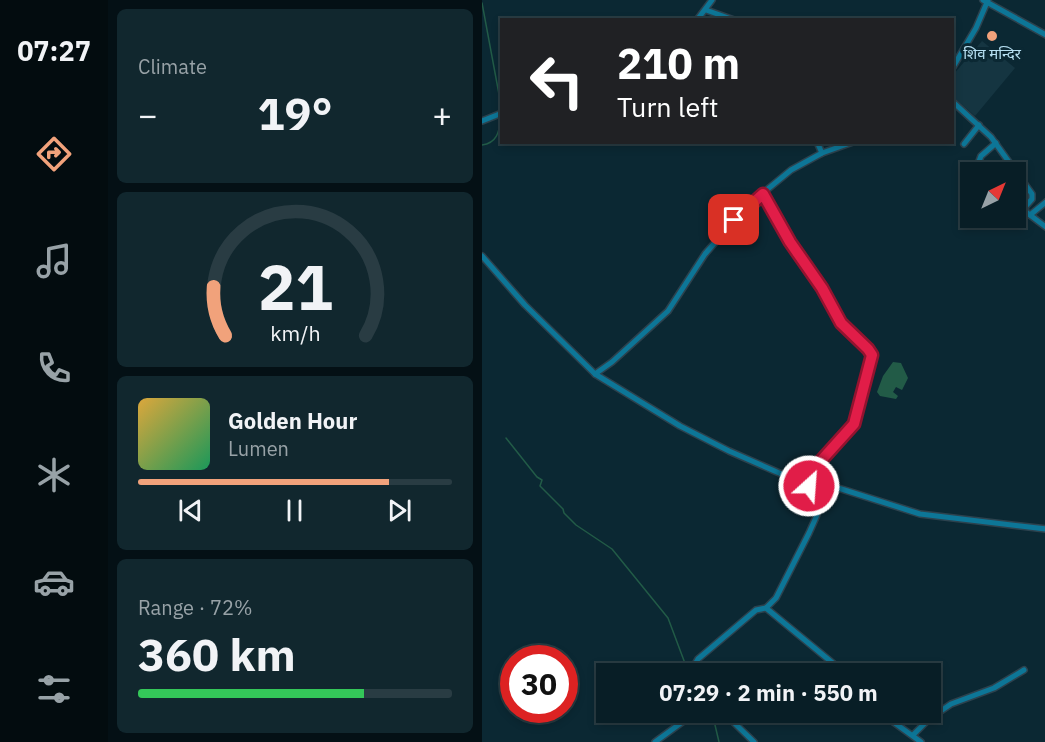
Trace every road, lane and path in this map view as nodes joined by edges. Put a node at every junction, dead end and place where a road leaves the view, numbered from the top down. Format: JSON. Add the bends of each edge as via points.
{"nodes":[{"id":1,"x":712,"y":0,"type":"edge"},
{"id":2,"x":986,"y":1,"type":"edge"},
{"id":3,"x":706,"y":10,"type":"junction"},
{"id":4,"x":699,"y":18,"type":"edge"},
{"id":5,"x":728,"y":18,"type":"edge"},
{"id":6,"x":1046,"y":36,"type":"edge"},
{"id":7,"x":954,"y":65,"type":"edge"},
{"id":8,"x":954,"y":103,"type":"edge"},
{"id":9,"x":500,"y":114,"type":"edge"},
{"id":10,"x":482,"y":121,"type":"edge"},
{"id":11,"x":979,"y":125,"type":"junction"},
{"id":12,"x":996,"y":143,"type":"junction"},
{"id":13,"x":818,"y":144,"type":"edge"},
{"id":14,"x":847,"y":144,"type":"edge"},
{"id":15,"x":964,"y":144,"type":"dead end"},
{"id":16,"x":822,"y":153,"type":"junction"},
{"id":17,"x":979,"y":162,"type":"edge"},
{"id":18,"x":763,"y":194,"type":"junction"},
{"id":19,"x":1046,"y":202,"type":"edge"},
{"id":20,"x":1030,"y":215,"type":"junction"},
{"id":21,"x":1046,"y":227,"type":"edge"},
{"id":22,"x":482,"y":256,"type":"edge"},
{"id":23,"x":595,"y":374,"type":"junction"},
{"id":24,"x":810,"y":478,"type":"junction"},
{"id":25,"x":809,"y":486,"type":"junction"},
{"id":26,"x":1046,"y":529,"type":"edge"},
{"id":27,"x":766,"y":608,"type":"junction"},
{"id":28,"x":696,"y":663,"type":"edge"},
{"id":29,"x":833,"y":663,"type":"edge"},
{"id":30,"x":1024,"y":670,"type":"dead end"},
{"id":31,"x":681,"y":723,"type":"edge"},
{"id":32,"x":734,"y":723,"type":"edge"},
{"id":33,"x":895,"y":723,"type":"edge"},
{"id":34,"x":913,"y":735,"type":"junction"},
{"id":35,"x":655,"y":742,"type":"edge"},
{"id":36,"x":754,"y":742,"type":"edge"},
{"id":37,"x":921,"y":742,"type":"edge"}],
"edges":[{"from":1,"to":3,"type":"street"},
{"from":2,"to":6,"type":"street"},
{"from":2,"to":7,"type":"street","via":[[976,28]]},
{"from":3,"to":4,"type":"street"},
{"from":3,"to":5,"type":"street"},
{"from":8,"to":11,"type":"street"},
{"from":9,"to":10,"type":"street"},
{"from":11,"to":12,"type":"street"},
{"from":11,"to":15,"type":"street"},
{"from":12,"to":17,"type":"street"},
{"from":12,"to":20,"type":"street","via":[[1032,194],[1025,210]]},
{"from":13,"to":16,"type":"street"},
{"from":14,"to":16,"type":"street"},
{"from":16,"to":18,"type":"street","via":[[791,170]]},
{"from":18,"to":23,"type":"street","via":[[746,207],[705,254],[668,311]]},
{"from":18,"to":24,"type":"street","via":[[841,323],[872,355],[854,424]]},
{"from":19,"to":20,"type":"street"},
{"from":20,"to":21,"type":"street"},
{"from":22,"to":23,"type":"street"},
{"from":23,"to":25,"type":"street","via":[[680,426]]},
{"from":24,"to":25,"type":"street"},
{"from":24,"to":26,"type":"street","via":[[920,514]]},
{"from":25,"to":27,"type":"street","via":[[817,515],[794,566]]},
{"from":27,"to":28,"type":"street","via":[[756,610]]},
{"from":27,"to":29,"type":"street"},
{"from":30,"to":34,"type":"street","via":[[994,688],[951,704]]},
{"from":31,"to":35,"type":"street"},
{"from":32,"to":36,"type":"street"},
{"from":33,"to":34,"type":"street"},
{"from":34,"to":37,"type":"street"}]}
